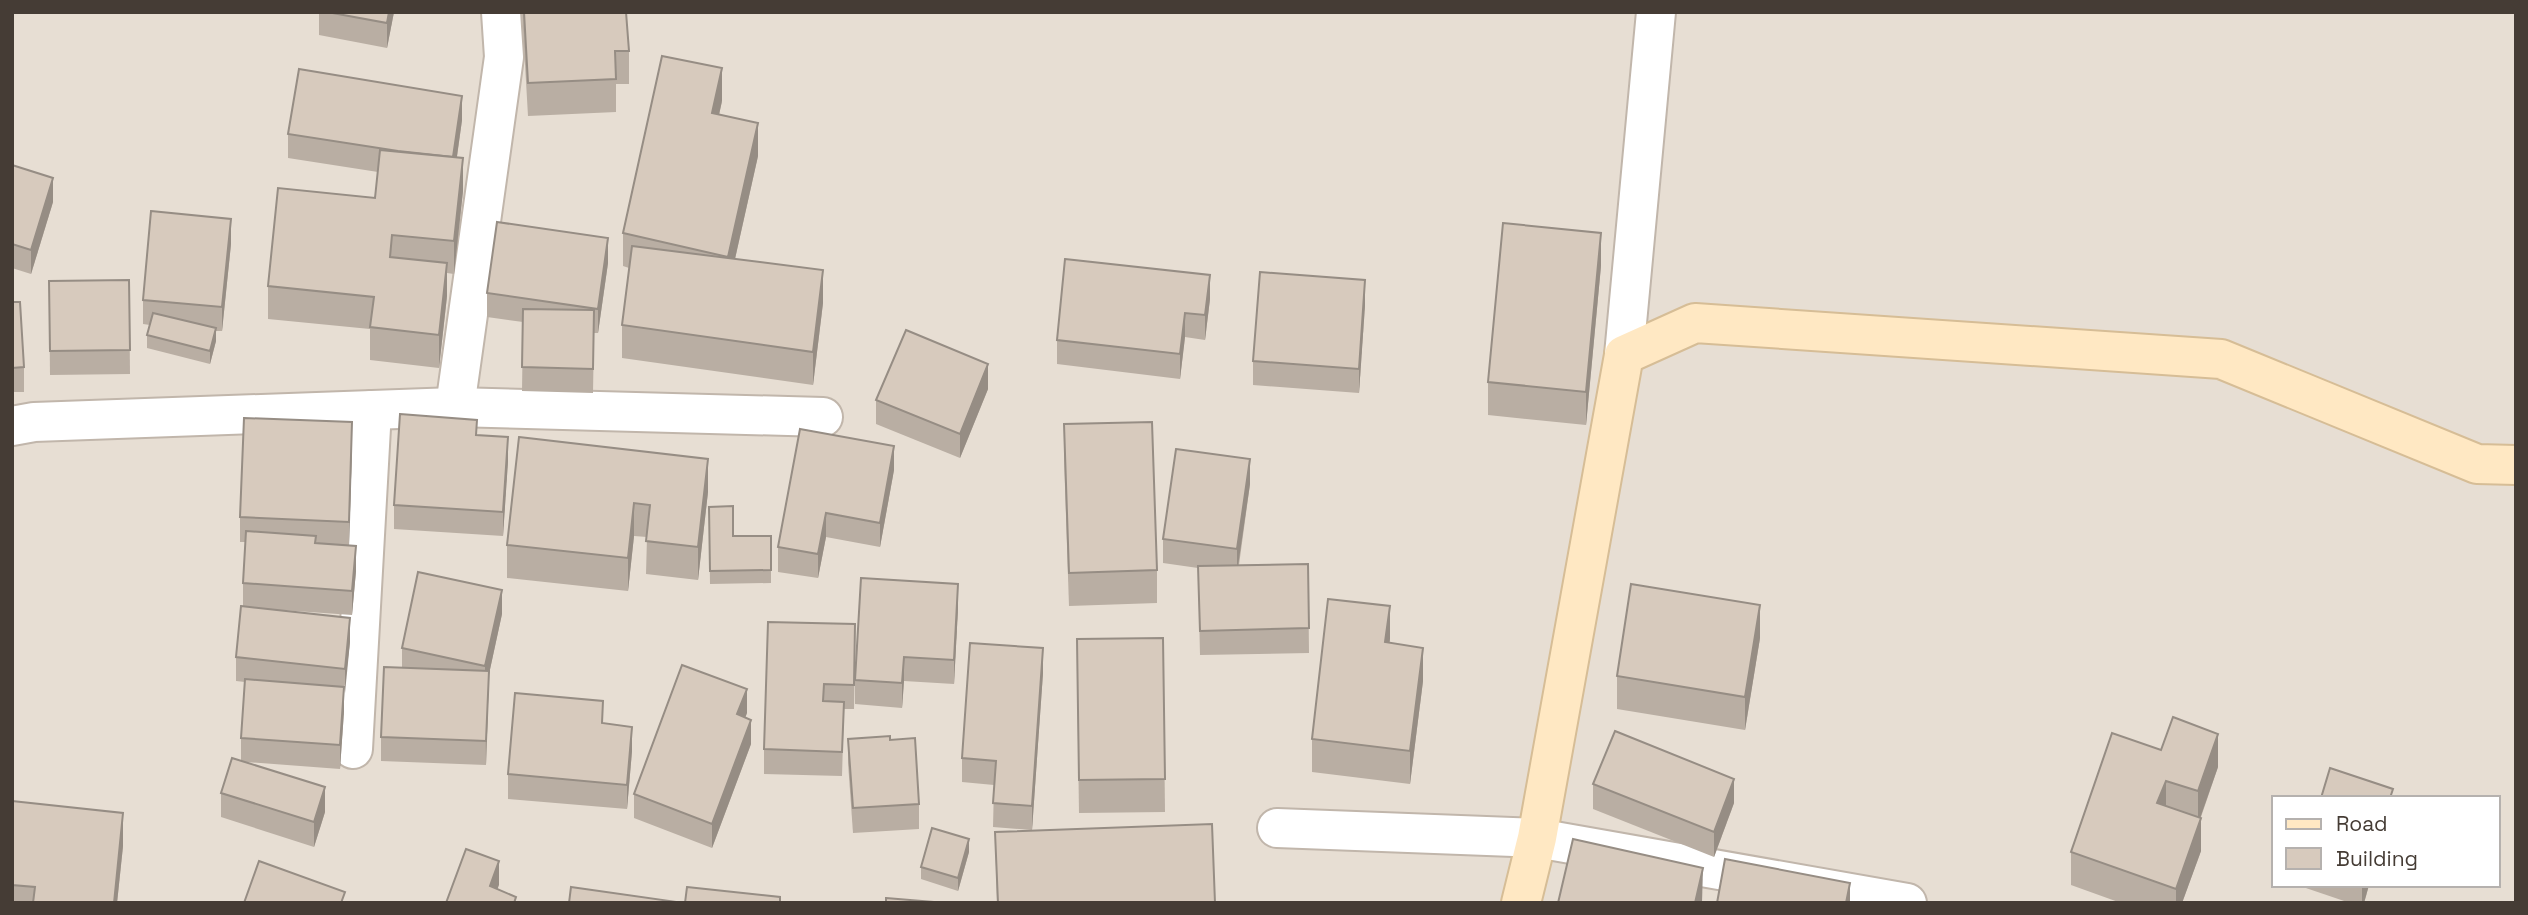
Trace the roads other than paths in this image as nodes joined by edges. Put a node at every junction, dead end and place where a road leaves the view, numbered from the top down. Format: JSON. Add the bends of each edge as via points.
{"nodes":[{"id":1,"x":501,"y":12,"type":"edge"},
{"id":2,"x":1656,"y":12,"type":"edge"},
{"id":3,"x":1624,"y":355,"type":"junction"},
{"id":4,"x":455,"y":407,"type":"junction"},
{"id":5,"x":372,"y":410,"type":"junction"},
{"id":6,"x":823,"y":417,"type":"dead end"},
{"id":7,"x":12,"y":426,"type":"edge"},
{"id":8,"x":2516,"y":464,"type":"edge"},
{"id":9,"x":353,"y":749,"type":"dead end"},
{"id":10,"x":1277,"y":828,"type":"dead end"},
{"id":11,"x":1537,"y":838,"type":"junction"},
{"id":12,"x":1521,"y":903,"type":"edge"},
{"id":13,"x":1907,"y":903,"type":"edge"}],
"edges":[{"from":1,"to":4,"type":"street","via":[[504,57]]},
{"from":2,"to":3,"type":"street"},
{"from":3,"to":8,"type":"street","via":[[1695,323],[2221,359],[2477,464]]},
{"from":3,"to":11,"type":"street"},
{"from":4,"to":5,"type":"street"},
{"from":4,"to":6,"type":"street"},
{"from":5,"to":7,"type":"street"},
{"from":5,"to":9,"type":"street"},
{"from":10,"to":11,"type":"street"},
{"from":11,"to":12,"type":"street"},
{"from":11,"to":13,"type":"street"}]}
